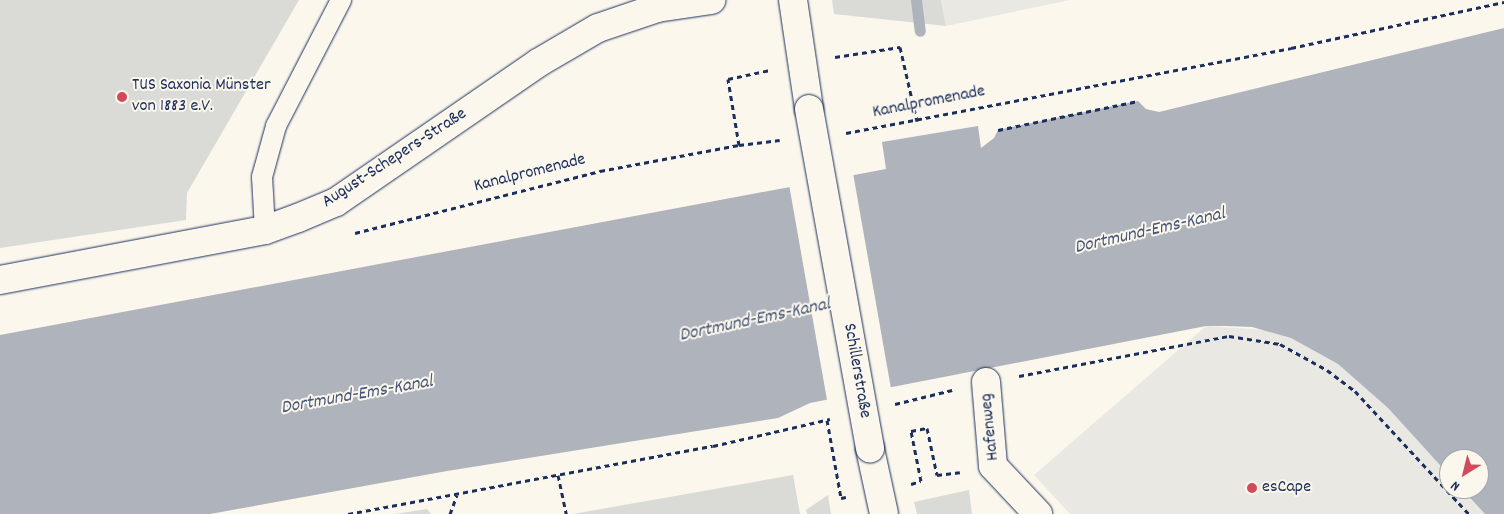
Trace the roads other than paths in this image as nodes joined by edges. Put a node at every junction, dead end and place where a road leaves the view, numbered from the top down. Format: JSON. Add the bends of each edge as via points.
{"nodes":[{"id":1,"x":341,"y":0,"type":"edge"},
{"id":2,"x":710,"y":0,"type":"edge"},
{"id":3,"x":792,"y":0,"type":"edge"},
{"id":4,"x":265,"y":230,"type":"junction"},
{"id":5,"x":0,"y":280,"type":"edge"},
{"id":6,"x":986,"y":382,"type":"road end"},
{"id":7,"x":884,"y":514,"type":"edge"},
{"id":8,"x":1038,"y":514,"type":"edge"}],
"edges":[{"from":1,"to":4,"type":"lane","via":[[276,126],[262,177]]},
{"from":2,"to":4,"type":"street","name":"August-Schepers-Straße","via":[[657,8],[598,28],[538,63],[336,202]]},
{"from":3,"to":7,"type":"street","name":"Schillerstraße","bridge":true},
{"from":4,"to":5,"type":"street","name":"August-Schepers-Straße"},
{"from":6,"to":8,"type":"street","name":"Hafenweg","via":[[993,466]]}]}
